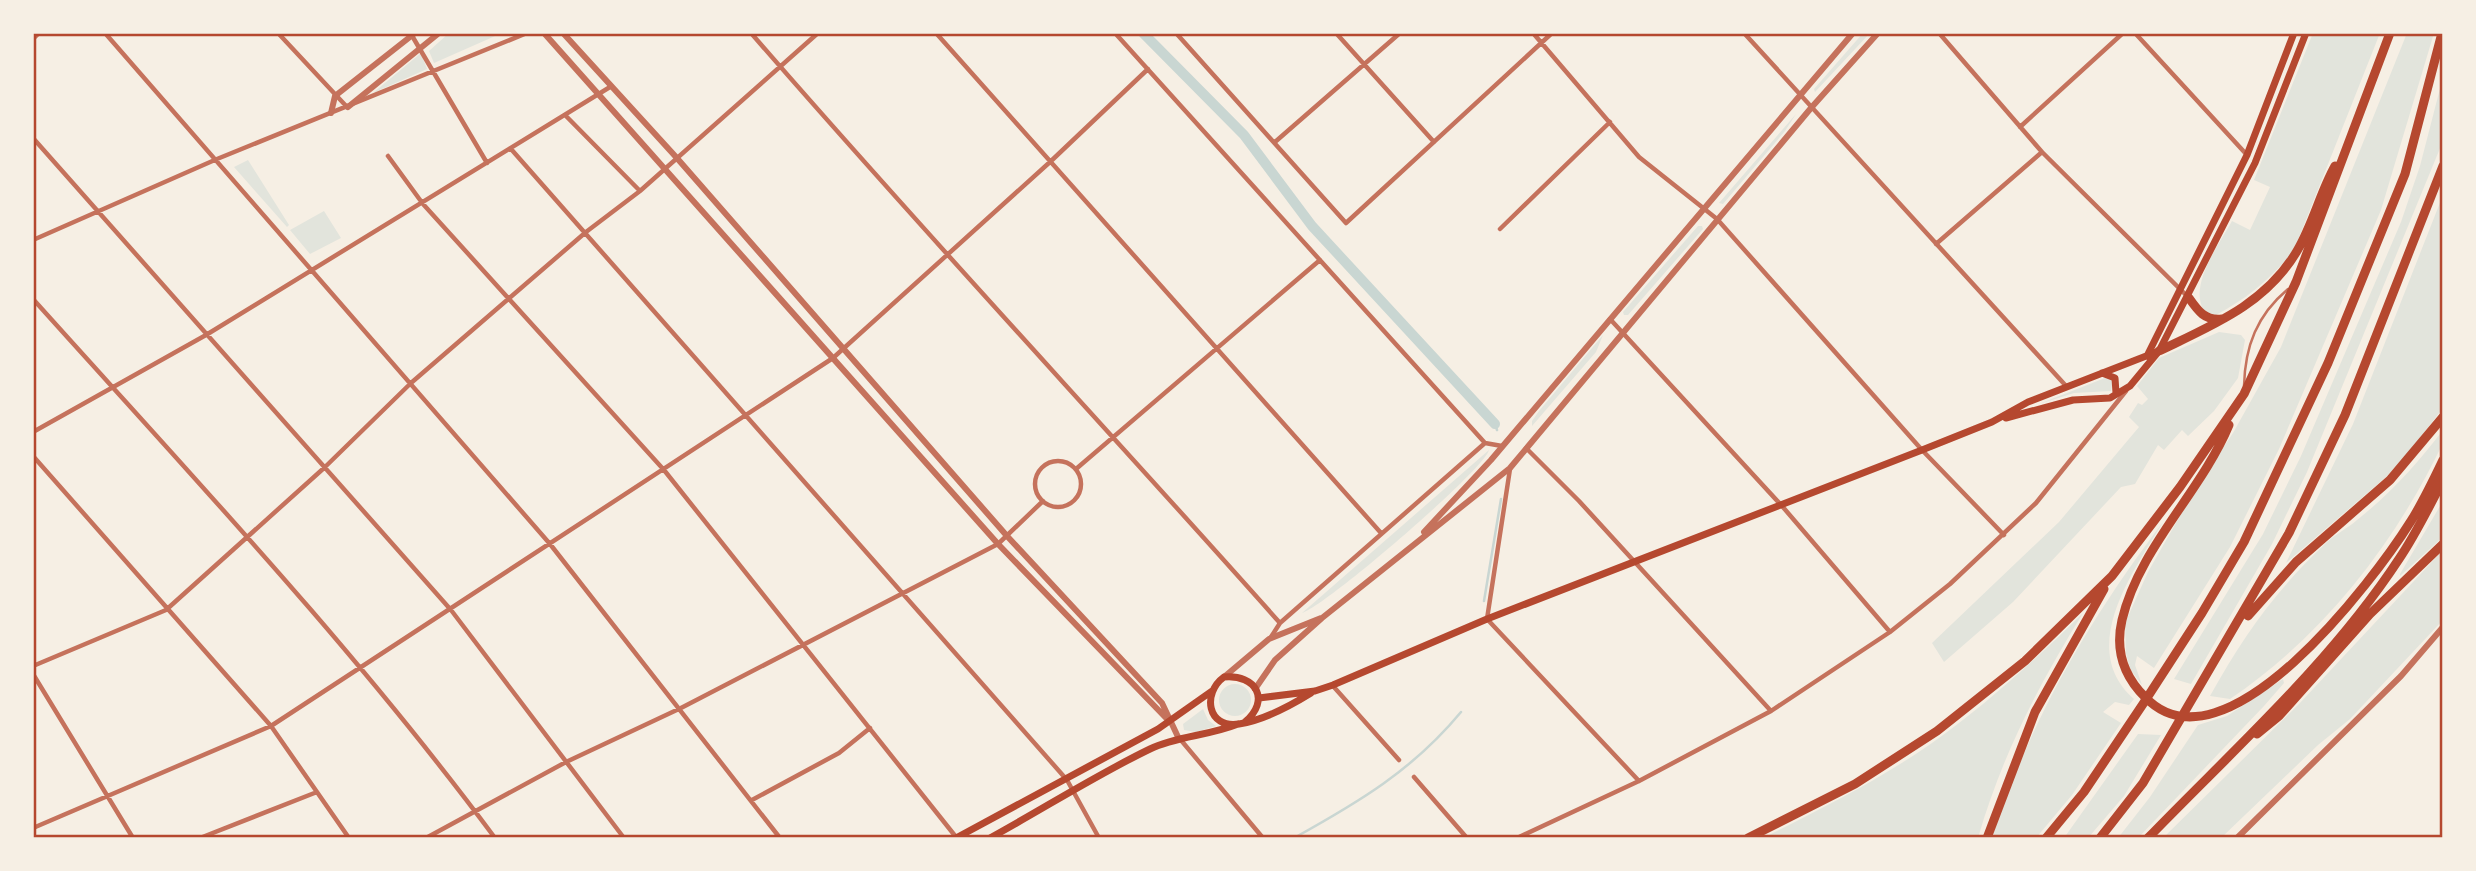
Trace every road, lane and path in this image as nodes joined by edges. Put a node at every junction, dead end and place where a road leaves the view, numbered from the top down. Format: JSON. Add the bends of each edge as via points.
{"nodes":[{"id":1,"x":39,"y":33,"type":"edge"},
{"id":2,"x":105,"y":33,"type":"edge"},
{"id":3,"x":278,"y":33,"type":"edge"},
{"id":4,"x":439,"y":33,"type":"edge"},
{"id":5,"x":527,"y":33,"type":"edge"},
{"id":6,"x":544,"y":33,"type":"edge"},
{"id":7,"x":563,"y":33,"type":"edge"},
{"id":8,"x":751,"y":33,"type":"edge"},
{"id":9,"x":818,"y":33,"type":"edge"},
{"id":10,"x":936,"y":33,"type":"edge"},
{"id":11,"x":1115,"y":33,"type":"edge"},
{"id":12,"x":1176,"y":33,"type":"edge"},
{"id":13,"x":1336,"y":33,"type":"edge"},
{"id":14,"x":1400,"y":33,"type":"edge"},
{"id":15,"x":1533,"y":33,"type":"edge"},
{"id":16,"x":1552,"y":33,"type":"edge"},
{"id":17,"x":1744,"y":33,"type":"edge"},
{"id":18,"x":1853,"y":33,"type":"edge"},
{"id":19,"x":1878,"y":33,"type":"edge"},
{"id":20,"x":1939,"y":33,"type":"edge"},
{"id":21,"x":2123,"y":33,"type":"edge"},
{"id":22,"x":2135,"y":33,"type":"edge"},
{"id":23,"x":2294,"y":33,"type":"edge"},
{"id":24,"x":2306,"y":33,"type":"edge"},
{"id":25,"x":2393,"y":33,"type":"edge"},
{"id":26,"x":2442,"y":33,"type":"edge"},
{"id":27,"x":413,"y":34,"type":"edge"},
{"id":28,"x":33,"y":38,"type":"edge"},
{"id":29,"x":1542,"y":43,"type":"junction"},
{"id":30,"x":422,"y":48,"type":"junction"},
{"id":31,"x":1364,"y":64,"type":"junction"},
{"id":32,"x":780,"y":67,"type":"junction"},
{"id":33,"x":1148,"y":69,"type":"junction"},
{"id":34,"x":434,"y":71,"type":"junction"},
{"id":35,"x":610,"y":87,"type":"junction"},
{"id":36,"x":1798,"y":95,"type":"junction"},
{"id":37,"x":335,"y":96,"type":"junction"},
{"id":38,"x":600,"y":96,"type":"junction"},
{"id":39,"x":348,"y":107,"type":"junction"},
{"id":40,"x":1811,"y":108,"type":"junction"},
{"id":41,"x":331,"y":113,"type":"junction"},
{"id":42,"x":566,"y":116,"type":"junction"},
{"id":43,"x":1610,"y":121,"type":"junction"},
{"id":44,"x":2020,"y":127,"type":"junction"},
{"id":45,"x":33,"y":138,"type":"edge"},
{"id":46,"x":1275,"y":142,"type":"junction"},
{"id":47,"x":1434,"y":142,"type":"junction"},
{"id":48,"x":2347,"y":143,"type":"junction"},
{"id":49,"x":511,"y":149,"type":"junction"},
{"id":50,"x":2042,"y":152,"type":"junction"},
{"id":51,"x":2247,"y":155,"type":"junction"},
{"id":52,"x":388,"y":156,"type":"dead end"},
{"id":53,"x":676,"y":157,"type":"junction"},
{"id":54,"x":217,"y":159,"type":"junction"},
{"id":55,"x":1051,"y":162,"type":"junction"},
{"id":56,"x":487,"y":163,"type":"junction"},
{"id":57,"x":2443,"y":166,"type":"edge"},
{"id":58,"x":664,"y":168,"type":"junction"},
{"id":59,"x":640,"y":191,"type":"junction"},
{"id":60,"x":423,"y":204,"type":"junction"},
{"id":61,"x":1704,"y":208,"type":"junction"},
{"id":62,"x":100,"y":212,"type":"junction"},
{"id":63,"x":1717,"y":219,"type":"junction"},
{"id":64,"x":1500,"y":229,"type":"dead end"},
{"id":65,"x":586,"y":232,"type":"junction"},
{"id":66,"x":33,"y":240,"type":"edge"},
{"id":67,"x":1936,"y":244,"type":"junction"},
{"id":68,"x":945,"y":255,"type":"junction"},
{"id":69,"x":1320,"y":260,"type":"junction"},
{"id":70,"x":311,"y":268,"type":"junction"},
{"id":71,"x":2296,"y":282,"type":"junction"},
{"id":72,"x":2185,"y":294,"type":"junction"},
{"id":73,"x":33,"y":299,"type":"edge"},
{"id":74,"x":509,"y":299,"type":"junction"},
{"id":75,"x":1609,"y":318,"type":"junction"},
{"id":76,"x":2227,"y":318,"type":"junction"},
{"id":77,"x":1623,"y":333,"type":"junction"},
{"id":78,"x":206,"y":335,"type":"junction"},
{"id":79,"x":1217,"y":349,"type":"junction"},
{"id":80,"x":842,"y":350,"type":"junction"},
{"id":81,"x":2159,"y":351,"type":"junction"},
{"id":82,"x":2147,"y":356,"type":"junction"},
{"id":83,"x":833,"y":358,"type":"junction"},
{"id":84,"x":2099,"y":374,"type":"junction"},
{"id":85,"x":411,"y":383,"type":"junction"},
{"id":86,"x":2130,"y":386,"type":"junction"},
{"id":87,"x":112,"y":387,"type":"junction"},
{"id":88,"x":2067,"y":387,"type":"junction"},
{"id":89,"x":2116,"y":393,"type":"junction"},
{"id":90,"x":2244,"y":394,"type":"junction"},
{"id":91,"x":2236,"y":407,"type":"junction"},
{"id":92,"x":747,"y":415,"type":"junction"},
{"id":93,"x":2443,"y":417,"type":"edge"},
{"id":94,"x":1992,"y":422,"type":"junction"},
{"id":95,"x":33,"y":432,"type":"edge"},
{"id":96,"x":1115,"y":437,"type":"junction"},
{"id":97,"x":1485,"y":443,"type":"junction"},
{"id":98,"x":1502,"y":446,"type":"junction"},
{"id":99,"x":1525,"y":447,"type":"junction"},
{"id":100,"x":1922,"y":450,"type":"junction"},
{"id":101,"x":33,"y":456,"type":"edge"},
{"id":102,"x":2443,"y":460,"type":"edge"},
{"id":103,"x":324,"y":468,"type":"junction"},
{"id":104,"x":1510,"y":468,"type":"junction"},
{"id":105,"x":1076,"y":469,"type":"junction"},
{"id":106,"x":664,"y":470,"type":"junction"},
{"id":107,"x":2443,"y":480,"type":"edge"},
{"id":108,"x":1043,"y":501,"type":"junction"},
{"id":109,"x":1782,"y":506,"type":"junction"},
{"id":110,"x":1381,"y":533,"type":"junction"},
{"id":111,"x":247,"y":534,"type":"junction"},
{"id":112,"x":2004,"y":535,"type":"junction"},
{"id":113,"x":1007,"y":536,"type":"junction"},
{"id":114,"x":1421,"y":536,"type":"junction"},
{"id":115,"x":550,"y":544,"type":"junction"},
{"id":116,"x":998,"y":544,"type":"junction"},
{"id":117,"x":2443,"y":544,"type":"edge"},
{"id":118,"x":1633,"y":564,"type":"junction"},
{"id":119,"x":2112,"y":576,"type":"junction"},
{"id":120,"x":904,"y":592,"type":"junction"},
{"id":121,"x":166,"y":610,"type":"junction"},
{"id":122,"x":451,"y":610,"type":"junction"},
{"id":123,"x":1322,"y":618,"type":"junction"},
{"id":124,"x":1487,"y":619,"type":"junction"},
{"id":125,"x":1280,"y":623,"type":"junction"},
{"id":126,"x":2443,"y":627,"type":"edge"},
{"id":127,"x":2235,"y":630,"type":"junction"},
{"id":128,"x":1890,"y":632,"type":"junction"},
{"id":129,"x":1269,"y":639,"type":"junction"},
{"id":130,"x":803,"y":643,"type":"junction"},
{"id":131,"x":33,"y":666,"type":"edge"},
{"id":132,"x":361,"y":669,"type":"junction"},
{"id":133,"x":33,"y":674,"type":"edge"},
{"id":134,"x":1224,"y":677,"type":"junction"},
{"id":135,"x":1333,"y":685,"type":"junction"},
{"id":136,"x":1255,"y":689,"type":"junction"},
{"id":137,"x":1212,"y":691,"type":"junction"},
{"id":138,"x":1315,"y":691,"type":"junction"},
{"id":139,"x":1259,"y":698,"type":"junction"},
{"id":140,"x":681,"y":708,"type":"junction"},
{"id":141,"x":1771,"y":711,"type":"junction"},
{"id":142,"x":1169,"y":721,"type":"junction"},
{"id":143,"x":1242,"y":723,"type":"junction"},
{"id":144,"x":271,"y":726,"type":"junction"},
{"id":145,"x":870,"y":728,"type":"junction"},
{"id":146,"x":1180,"y":739,"type":"junction"},
{"id":147,"x":2227,"y":759,"type":"junction"},
{"id":148,"x":1399,"y":760,"type":"dead end"},
{"id":149,"x":566,"y":762,"type":"junction"},
{"id":150,"x":1414,"y":777,"type":"dead end"},
{"id":151,"x":1067,"y":780,"type":"junction"},
{"id":152,"x":1639,"y":781,"type":"junction"},
{"id":153,"x":317,"y":792,"type":"junction"},
{"id":154,"x":1074,"y":792,"type":"junction"},
{"id":155,"x":107,"y":796,"type":"junction"},
{"id":156,"x":752,"y":800,"type":"junction"},
{"id":157,"x":474,"y":811,"type":"junction"},
{"id":158,"x":33,"y":828,"type":"edge"},
{"id":159,"x":133,"y":838,"type":"edge"},
{"id":160,"x":200,"y":838,"type":"edge"},
{"id":161,"x":349,"y":838,"type":"edge"},
{"id":162,"x":426,"y":838,"type":"edge"},
{"id":163,"x":495,"y":838,"type":"edge"},
{"id":164,"x":624,"y":838,"type":"edge"},
{"id":165,"x":780,"y":838,"type":"edge"},
{"id":166,"x":956,"y":838,"type":"edge"},
{"id":167,"x":990,"y":838,"type":"edge"},
{"id":168,"x":1099,"y":838,"type":"edge"},
{"id":169,"x":1263,"y":838,"type":"edge"},
{"id":170,"x":1467,"y":838,"type":"edge"},
{"id":171,"x":1517,"y":838,"type":"edge"},
{"id":172,"x":1748,"y":838,"type":"edge"},
{"id":173,"x":1987,"y":838,"type":"edge"},
{"id":174,"x":2046,"y":838,"type":"edge"},
{"id":175,"x":2100,"y":838,"type":"edge"},
{"id":176,"x":2148,"y":838,"type":"edge"},
{"id":177,"x":2237,"y":838,"type":"edge"}],
"edges":[{"from":1,"to":28,"type":"street"},
{"from":2,"to":54,"type":"street"},
{"from":3,"to":37,"type":"street"},
{"from":4,"to":30,"type":"street"},
{"from":5,"to":34,"type":"street"},
{"from":6,"to":38,"type":"street"},
{"from":7,"to":35,"type":"street"},
{"from":8,"to":32,"type":"street"},
{"from":9,"to":32,"type":"street"},
{"from":10,"to":55,"type":"street"},
{"from":11,"to":33,"type":"street"},
{"from":12,"to":46,"type":"street"},
{"from":13,"to":31,"type":"street"},
{"from":14,"to":31,"type":"street"},
{"from":15,"to":29,"type":"street"},
{"from":16,"to":29,"type":"street"},
{"from":17,"to":36,"type":"street"},
{"from":18,"to":36,"type":"street"},
{"from":19,"to":40,"type":"street"},
{"from":20,"to":44,"type":"street"},
{"from":21,"to":44,"type":"street"},
{"from":22,"to":51,"type":"street"},
{"from":23,"to":51,"type":"main road"},
{"from":24,"to":72,"type":"main road","via":[[2255,163]]},
{"from":25,"to":48,"type":"highway"},
{"from":26,"to":174,"type":"highway","via":[[2405,174],[2328,363],[2244,542],[2084,792]]},
{"from":27,"to":30,"type":"street"},
{"from":27,"to":37,"type":"street"},
{"from":29,"to":43,"type":"street"},
{"from":29,"to":47,"type":"street"},
{"from":30,"to":34,"type":"street"},
{"from":30,"to":39,"type":"street"},
{"from":31,"to":46,"type":"street"},
{"from":31,"to":47,"type":"street"},
{"from":32,"to":53,"type":"street"},
{"from":32,"to":68,"type":"street"},
{"from":33,"to":55,"type":"street"},
{"from":33,"to":69,"type":"street"},
{"from":34,"to":39,"type":"street"},
{"from":34,"to":56,"type":"street"},
{"from":35,"to":38,"type":"street"},
{"from":35,"to":53,"type":"street"},
{"from":36,"to":40,"type":"street"},
{"from":36,"to":61,"type":"street"},
{"from":37,"to":39,"type":"street"},
{"from":37,"to":41,"type":"street"},
{"from":38,"to":42,"type":"street"},
{"from":38,"to":58,"type":"street"},
{"from":39,"to":41,"type":"street"},
{"from":40,"to":63,"type":"street"},
{"from":40,"to":67,"type":"street"},
{"from":41,"to":54,"type":"street"},
{"from":42,"to":49,"type":"street"},
{"from":42,"to":59,"type":"street"},
{"from":43,"to":61,"type":"street","via":[[1639,156]]},
{"from":43,"to":64,"type":"street"},
{"from":44,"to":50,"type":"street"},
{"from":45,"to":62,"type":"street"},
{"from":46,"to":47,"type":"street","via":[[1346,223]]},
{"from":48,"to":71,"type":"highway"},
{"from":48,"to":76,"type":"highway","via":[[2279,278]]},
{"from":49,"to":56,"type":"street"},
{"from":49,"to":65,"type":"street"},
{"from":50,"to":67,"type":"street"},
{"from":50,"to":72,"type":"street"},
{"from":51,"to":72,"type":"main road"},
{"from":52,"to":60,"type":"street"},
{"from":53,"to":58,"type":"street"},
{"from":53,"to":80,"type":"street"},
{"from":54,"to":62,"type":"street"},
{"from":54,"to":70,"type":"street"},
{"from":55,"to":68,"type":"street"},
{"from":55,"to":79,"type":"street"},
{"from":56,"to":60,"type":"street"},
{"from":57,"to":127,"type":"highway","via":[[2321,469]]},
{"from":58,"to":59,"type":"street"},
{"from":58,"to":83,"type":"street"},
{"from":59,"to":65,"type":"street"},
{"from":60,"to":70,"type":"street"},
{"from":60,"to":74,"type":"street"},
{"from":61,"to":63,"type":"street"},
{"from":61,"to":75,"type":"street"},
{"from":62,"to":66,"type":"street"},
{"from":62,"to":78,"type":"street"},
{"from":63,"to":77,"type":"street"},
{"from":63,"to":100,"type":"street"},
{"from":65,"to":74,"type":"street"},
{"from":65,"to":92,"type":"street"},
{"from":67,"to":88,"type":"street"},
{"from":68,"to":80,"type":"street"},
{"from":68,"to":96,"type":"street"},
{"from":69,"to":79,"type":"street"},
{"from":69,"to":97,"type":"street"},
{"from":70,"to":78,"type":"street"},
{"from":70,"to":85,"type":"street"},
{"from":71,"to":90,"type":"highway"},
{"from":71,"to":90,"type":"lane","via":[[2268,306],[2245,355]]},
{"from":72,"to":76,"type":"highway","via":[[2207,318]]},
{"from":72,"to":81,"type":"main road"},
{"from":72,"to":82,"type":"main road"},
{"from":73,"to":87,"type":"street"},
{"from":74,"to":85,"type":"street"},
{"from":74,"to":106,"type":"street"},
{"from":75,"to":77,"type":"street"},
{"from":75,"to":98,"type":"street"},
{"from":76,"to":81,"type":"highway"},
{"from":77,"to":99,"type":"street"},
{"from":77,"to":109,"type":"street"},
{"from":78,"to":87,"type":"street"},
{"from":78,"to":103,"type":"street"},
{"from":79,"to":96,"type":"street"},
{"from":79,"to":110,"type":"street"},
{"from":80,"to":83,"type":"street"},
{"from":80,"to":113,"type":"street"},
{"from":81,"to":82,"type":"main road"},
{"from":81,"to":86,"type":"main road"},
{"from":82,"to":84,"type":"main road"},
{"from":83,"to":92,"type":"street"},
{"from":83,"to":116,"type":"street"},
{"from":84,"to":88,"type":"main road"},
{"from":84,"to":89,"type":"main road","via":[[2116,378]]},
{"from":85,"to":103,"type":"street"},
{"from":85,"to":115,"type":"street"},
{"from":86,"to":89,"type":"main road"},
{"from":86,"to":112,"type":"street","via":[[2056,482]]},
{"from":87,"to":95,"type":"street"},
{"from":87,"to":111,"type":"street"},
{"from":88,"to":94,"type":"main road"},
{"from":89,"to":94,"type":"main road","via":[[2110,398],[2073,400]]},
{"from":90,"to":91,"type":"highway"},
{"from":91,"to":102,"type":"highway","via":[[2225,435],[2149,560],[2122,619],[2120,652],[2126,672],[2150,703],[2175,714],[2213,715],[2231,709],[2303,652],[2411,522]]},
{"from":91,"to":119,"type":"highway"},
{"from":92,"to":106,"type":"street"},
{"from":92,"to":120,"type":"street"},
{"from":93,"to":127,"type":"highway","via":[[2390,480],[2296,562]]},
{"from":94,"to":100,"type":"main road"},
{"from":96,"to":105,"type":"street"},
{"from":96,"to":125,"type":"street"},
{"from":97,"to":98,"type":"street"},
{"from":97,"to":110,"type":"street"},
{"from":98,"to":114,"type":"street"},
{"from":99,"to":104,"type":"street"},
{"from":99,"to":118,"type":"street"},
{"from":100,"to":109,"type":"main road"},
{"from":100,"to":112,"type":"street"},
{"from":101,"to":121,"type":"street"},
{"from":103,"to":111,"type":"street"},
{"from":103,"to":122,"type":"street"},
{"from":104,"to":114,"type":"street"},
{"from":104,"to":124,"type":"street"},
{"from":105,"to":108,"type":"street","via":[[1080,489],[1072,502],[1058,507]]},
{"from":105,"to":108,"type":"street","via":[[1063,461],[1043,466],[1035,480]]},
{"from":106,"to":115,"type":"street"},
{"from":106,"to":130,"type":"street"},
{"from":107,"to":147,"type":"highway","via":[[2378,589]]},
{"from":108,"to":113,"type":"street"},
{"from":109,"to":118,"type":"main road"},
{"from":109,"to":128,"type":"street"},
{"from":110,"to":125,"type":"street"},
{"from":111,"to":121,"type":"street"},
{"from":111,"to":132,"type":"street"},
{"from":112,"to":128,"type":"street"},
{"from":113,"to":116,"type":"street"},
{"from":113,"to":142,"type":"street","via":[[1161,703]]},
{"from":114,"to":123,"type":"street"},
{"from":115,"to":122,"type":"street"},
{"from":115,"to":140,"type":"street"},
{"from":116,"to":120,"type":"street"},
{"from":116,"to":142,"type":"street"},
{"from":117,"to":147,"type":"highway","via":[[2370,614],[2279,716]]},
{"from":118,"to":124,"type":"main road"},
{"from":118,"to":141,"type":"street"},
{"from":119,"to":172,"type":"highway","via":[[2025,661],[1937,731],[1855,784]]},
{"from":119,"to":173,"type":"highway","via":[[2035,712]]},
{"from":120,"to":130,"type":"street"},
{"from":120,"to":151,"type":"street"},
{"from":121,"to":131,"type":"street"},
{"from":121,"to":144,"type":"street"},
{"from":122,"to":132,"type":"street"},
{"from":122,"to":149,"type":"street"},
{"from":123,"to":129,"type":"street"},
{"from":123,"to":136,"type":"street","via":[[1275,660]]},
{"from":124,"to":135,"type":"main road"},
{"from":124,"to":152,"type":"street"},
{"from":125,"to":129,"type":"street"},
{"from":126,"to":177,"type":"street","via":[[2401,676]]},
{"from":127,"to":175,"type":"highway","via":[[2134,797]]},
{"from":128,"to":141,"type":"street"},
{"from":129,"to":134,"type":"street"},
{"from":130,"to":140,"type":"street"},
{"from":130,"to":145,"type":"street"},
{"from":132,"to":144,"type":"street"},
{"from":132,"to":157,"type":"street"},
{"from":133,"to":155,"type":"street"},
{"from":134,"to":136,"type":"main road","via":[[1240,675]]},
{"from":134,"to":137,"type":"main road"},
{"from":135,"to":138,"type":"main road"},
{"from":135,"to":148,"type":"street"},
{"from":136,"to":139,"type":"main road"},
{"from":137,"to":142,"type":"main road"},
{"from":137,"to":143,"type":"main road","via":[[1209,705],[1216,718]]},
{"from":138,"to":139,"type":"main road"},
{"from":138,"to":143,"type":"main road"},
{"from":139,"to":143,"type":"main road","via":[[1256,710]]},
{"from":140,"to":149,"type":"street"},
{"from":140,"to":156,"type":"street"},
{"from":141,"to":152,"type":"street"},
{"from":142,"to":146,"type":"street"},
{"from":142,"to":151,"type":"main road"},
{"from":143,"to":146,"type":"main road"},
{"from":144,"to":153,"type":"street"},
{"from":144,"to":155,"type":"street"},
{"from":145,"to":156,"type":"street","via":[[839,753]]},
{"from":145,"to":166,"type":"street"},
{"from":146,"to":154,"type":"main road","via":[[1150,749]]},
{"from":146,"to":169,"type":"street"},
{"from":147,"to":176,"type":"highway"},
{"from":149,"to":157,"type":"street"},
{"from":149,"to":164,"type":"street"},
{"from":150,"to":170,"type":"street"},
{"from":151,"to":154,"type":"street"},
{"from":151,"to":166,"type":"main road"},
{"from":152,"to":171,"type":"street"},
{"from":153,"to":160,"type":"street"},
{"from":153,"to":161,"type":"street"},
{"from":154,"to":167,"type":"main road"},
{"from":154,"to":168,"type":"street"},
{"from":155,"to":158,"type":"street"},
{"from":155,"to":159,"type":"street"},
{"from":156,"to":165,"type":"street"},
{"from":157,"to":162,"type":"street"},
{"from":157,"to":163,"type":"street"}]}
